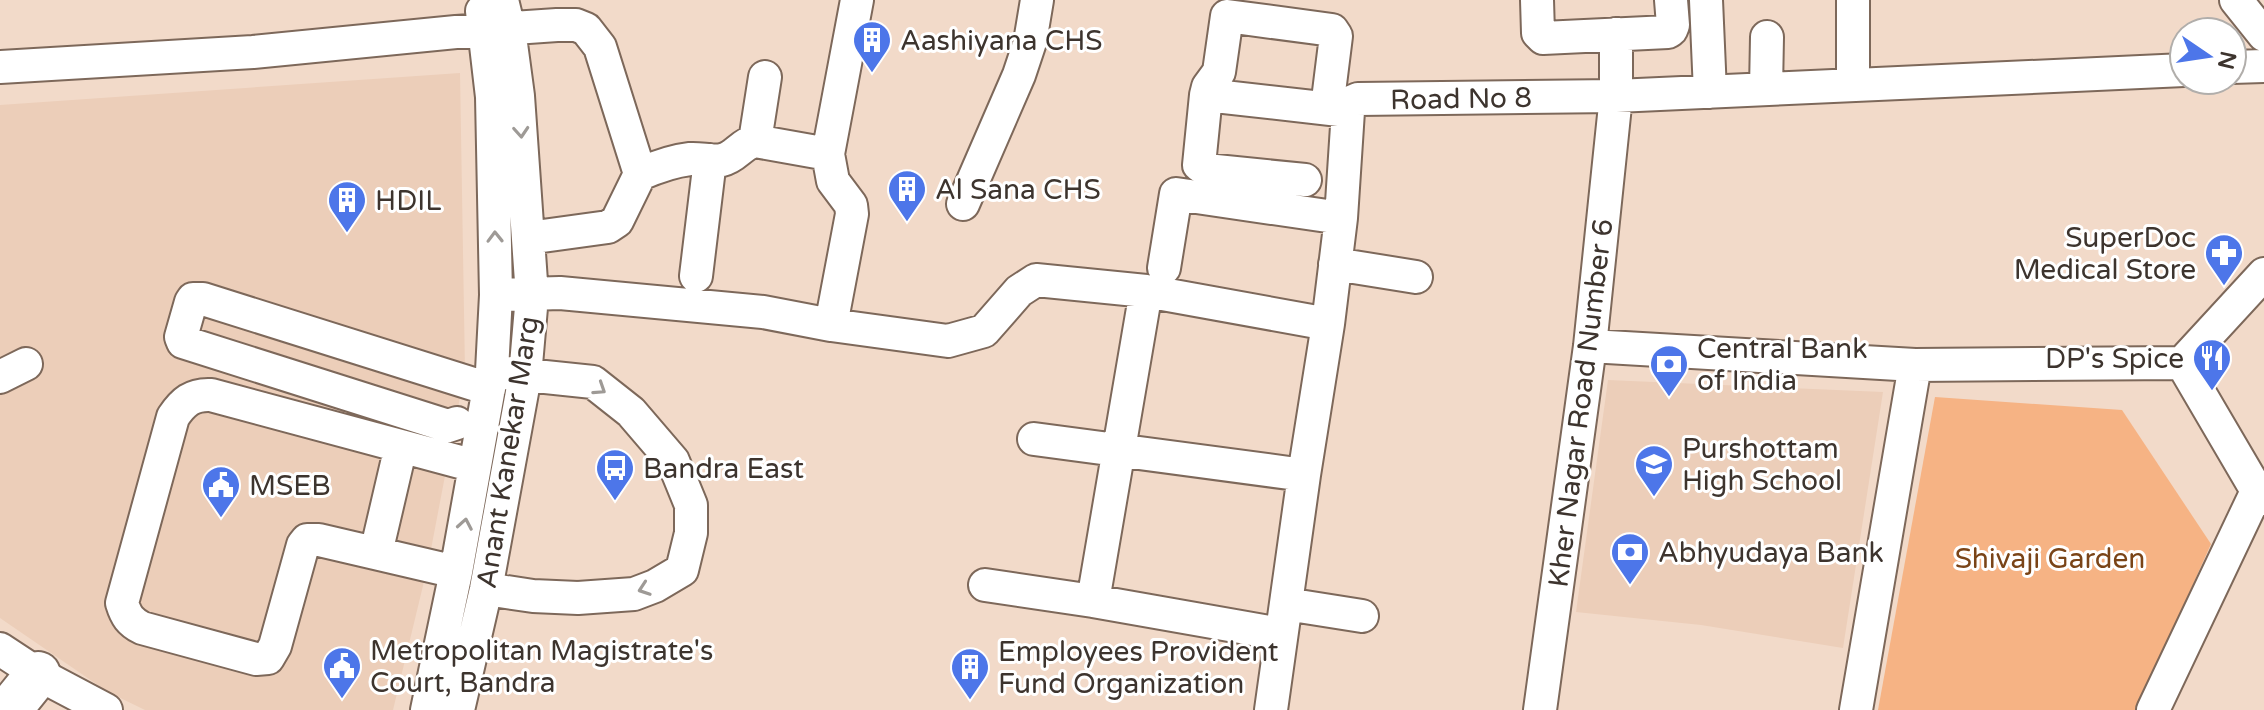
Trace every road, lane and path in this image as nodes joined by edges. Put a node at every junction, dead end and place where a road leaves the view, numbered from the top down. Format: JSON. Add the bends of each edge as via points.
{"nodes":[{"id":1,"x":857,"y":0,"type":"edge"},
{"id":2,"x":1037,"y":0,"type":"edge"},
{"id":3,"x":1537,"y":0,"type":"edge"},
{"id":4,"x":1671,"y":0,"type":"edge"},
{"id":5,"x":1706,"y":0,"type":"edge"},
{"id":6,"x":1853,"y":0,"type":"edge"},
{"id":7,"x":2236,"y":0,"type":"edge"},
{"id":8,"x":494,"y":15,"type":"edge"},
{"id":9,"x":1616,"y":34,"type":"junction"},
{"id":10,"x":2264,"y":35,"type":"edge"},
{"id":11,"x":1767,"y":37,"type":"dead end"},
{"id":12,"x":0,"y":67,"type":"edge"},
{"id":13,"x":2168,"y":71,"type":"edge"},
{"id":14,"x":765,"y":77,"type":"dead end"},
{"id":15,"x":1853,"y":85,"type":"junction"},
{"id":16,"x":1766,"y":89,"type":"junction"},
{"id":17,"x":1710,"y":92,"type":"junction"},
{"id":18,"x":1206,"y":95,"type":"junction"},
{"id":19,"x":1616,"y":96,"type":"junction"},
{"id":20,"x":505,"y":97,"type":"junction"},
{"id":21,"x":1338,"y":110,"type":"junction"},
{"id":22,"x":755,"y":141,"type":"junction"},
{"id":23,"x":828,"y":154,"type":"junction"},
{"id":24,"x":710,"y":160,"type":"junction"},
{"id":25,"x":640,"y":174,"type":"junction"},
{"id":26,"x":1305,"y":180,"type":"dead end"},
{"id":27,"x":963,"y":204,"type":"dead end"},
{"id":28,"x":1341,"y":218,"type":"junction"},
{"id":29,"x":528,"y":238,"type":"junction"},
{"id":30,"x":1335,"y":264,"type":"junction"},
{"id":31,"x":2264,"y":274,"type":"edge"},
{"id":32,"x":696,"y":276,"type":"dead end"},
{"id":33,"x":1416,"y":277,"type":"dead end"},
{"id":34,"x":1155,"y":279,"type":"junction"},
{"id":35,"x":496,"y":295,"type":"junction"},
{"id":36,"x":532,"y":296,"type":"junction"},
{"id":37,"x":1328,"y":324,"type":"junction"},
{"id":38,"x":831,"y":325,"type":"junction"},
{"id":39,"x":1590,"y":346,"type":"junction"},
{"id":40,"x":2182,"y":363,"type":"junction"},
{"id":41,"x":1915,"y":365,"type":"junction"},
{"id":42,"x":525,"y":376,"type":"junction"},
{"id":43,"x":490,"y":380,"type":"junction"},
{"id":44,"x":457,"y":423,"type":"dead end"},
{"id":45,"x":1034,"y":439,"type":"dead end"},
{"id":46,"x":401,"y":446,"type":"junction"},
{"id":47,"x":1119,"y":450,"type":"junction"},
{"id":48,"x":475,"y":466,"type":"junction"},
{"id":49,"x":1304,"y":475,"type":"junction"},
{"id":50,"x":2261,"y":495,"type":"edge"},
{"id":51,"x":376,"y":553,"type":"junction"},
{"id":52,"x":456,"y":572,"type":"junction"},
{"id":53,"x":985,"y":585,"type":"dead end"},
{"id":54,"x":486,"y":589,"type":"junction"},
{"id":55,"x":1093,"y":601,"type":"junction"},
{"id":56,"x":1362,"y":616,"type":"dead end"},
{"id":57,"x":1284,"y":619,"type":"junction"},
{"id":58,"x":0,"y":649,"type":"edge"},
{"id":59,"x":38,"y":674,"type":"junction"},
{"id":60,"x":9,"y":710,"type":"edge"},
{"id":61,"x":106,"y":710,"type":"edge"},
{"id":62,"x":427,"y":710,"type":"edge"},
{"id":63,"x":458,"y":710,"type":"edge"},
{"id":64,"x":1271,"y":710,"type":"edge"},
{"id":65,"x":1540,"y":710,"type":"edge"},
{"id":66,"x":1856,"y":710,"type":"edge"},
{"id":67,"x":2153,"y":710,"type":"edge"}],
"edges":[{"from":1,"to":23,"type":"street"},
{"from":2,"to":27,"type":"street","via":[[1019,75]]},
{"from":3,"to":9,"type":"street","via":[[1541,38]]},
{"from":4,"to":9,"type":"street","via":[[1671,30]]},
{"from":5,"to":17,"type":"street"},
{"from":6,"to":15,"type":"street"},
{"from":7,"to":10,"type":"street"},
{"from":8,"to":12,"type":"street","via":[[253,52]]},
{"from":8,"to":20,"type":"street","name":"Anant Kanekar Marg"},
{"from":8,"to":25,"type":"street","via":[[586,29],[600,47]]},
{"from":9,"to":19,"type":"street","name":"Kher Nagar Road Number 6"},
{"from":11,"to":16,"type":"street"},
{"from":13,"to":15,"type":"street","name":"Road No 8"},
{"from":14,"to":22,"type":"street"},
{"from":15,"to":16,"type":"street","name":"Road No 8"},
{"from":16,"to":17,"type":"street","name":"Road No 8"},
{"from":17,"to":19,"type":"street","name":"Road No 8"},
{"from":18,"to":21,"type":"street"},
{"from":18,"to":21,"type":"street","via":[[1219,72],[1230,15],[1332,30]]},
{"from":18,"to":26,"type":"street","via":[[1201,168]]},
{"from":19,"to":21,"type":"street","name":"Road No 8","via":[[1358,99]]},
{"from":19,"to":39,"type":"street","name":"Kher Nagar Road Number 6"},
{"from":20,"to":29,"type":"street","name":"Anant Kanekar Marg","one_way":true},
{"from":35,"to":20,"type":"street","name":"Anant Kanekar Marg","one_way":true},
{"from":21,"to":28,"type":"street"},
{"from":22,"to":23,"type":"street"},
{"from":22,"to":24,"type":"street","via":[[731,156]]},
{"from":23,"to":38,"type":"street","via":[[833,181],[852,214]]},
{"from":24,"to":25,"type":"street","via":[[691,159]]},
{"from":24,"to":32,"type":"street"},
{"from":25,"to":29,"type":"street","via":[[617,221],[608,227]]},
{"from":28,"to":30,"type":"street"},
{"from":28,"to":34,"type":"street","via":[[1176,194]]},
{"from":29,"to":36,"type":"street","name":"Anant Kanekar Marg"},
{"from":30,"to":33,"type":"street"},
{"from":30,"to":37,"type":"street"},
{"from":31,"to":40,"type":"street"},
{"from":34,"to":37,"type":"street"},
{"from":34,"to":38,"type":"street","via":[[1036,280],[1019,291],[984,331],[948,341]]},
{"from":34,"to":47,"type":"street"},
{"from":35,"to":36,"type":"street"},
{"from":35,"to":43,"type":"street","name":"Anant Kanekar Marg"},
{"from":36,"to":38,"type":"street","via":[[560,293],[763,312]]},
{"from":36,"to":42,"type":"street","name":"Anant Kanekar Marg"},
{"from":37,"to":49,"type":"street"},
{"from":39,"to":41,"type":"street"},
{"from":39,"to":65,"type":"street","name":"Kher Nagar Road Number 6"},
{"from":40,"to":41,"type":"street"},
{"from":40,"to":50,"type":"street"},
{"from":41,"to":66,"type":"street"},
{"from":42,"to":43,"type":"street"},
{"from":42,"to":54,"type":"street","name":"Anant Kanekar Marg"},
{"from":42,"to":54,"type":"street","one_way":true,"via":[[593,382],[631,412],[673,461],[691,505],[691,533],[682,570],[634,594],[578,598]]},
{"from":43,"to":44,"type":"street","via":[[203,299],[191,302],[183,342],[448,426]]},
{"from":43,"to":48,"type":"street","name":"Anant Kanekar Marg"},
{"from":45,"to":47,"type":"street"},
{"from":46,"to":48,"type":"street"},
{"from":46,"to":51,"type":"street"},
{"from":46,"to":51,"type":"street","via":[[211,395],[192,397],[173,417],[122,603],[126,616],[142,628],[268,658],[307,540]]},
{"from":47,"to":49,"type":"street"},
{"from":47,"to":55,"type":"street"},
{"from":52,"to":48,"type":"street","name":"Anant Kanekar Marg","one_way":true},
{"from":49,"to":57,"type":"street"},
{"from":50,"to":67,"type":"street"},
{"from":51,"to":52,"type":"street"},
{"from":52,"to":62,"type":"street","name":"Anant Kanekar Marg"},
{"from":53,"to":55,"type":"street"},
{"from":54,"to":63,"type":"street","name":"Anant Kanekar Marg"},
{"from":55,"to":57,"type":"street"},
{"from":56,"to":57,"type":"street"},
{"from":57,"to":64,"type":"street"},
{"from":58,"to":59,"type":"street"},
{"from":59,"to":60,"type":"highway"},
{"from":59,"to":61,"type":"street"}]}
